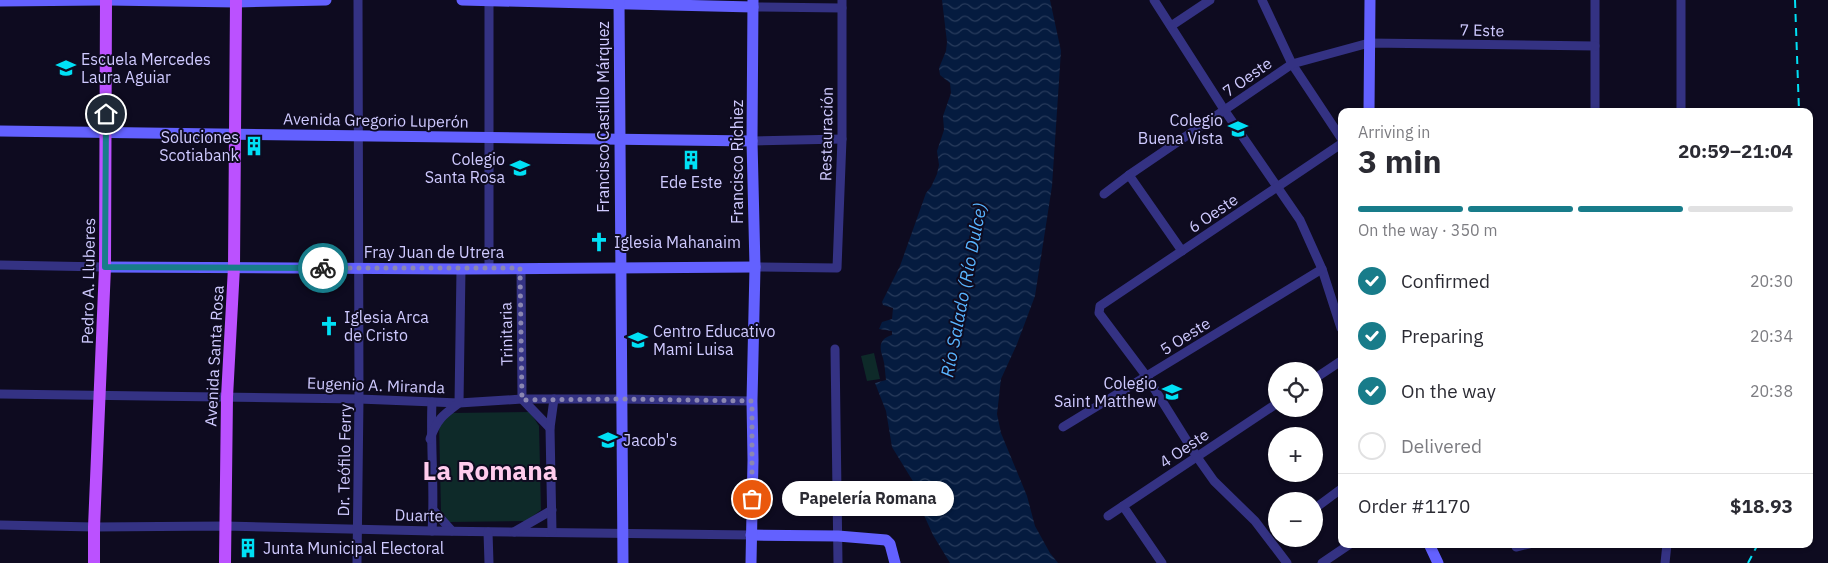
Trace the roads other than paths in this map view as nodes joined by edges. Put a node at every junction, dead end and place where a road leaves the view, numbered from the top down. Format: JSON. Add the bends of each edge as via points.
{"nodes":[{"id":1,"x":102,"y":0,"type":"edge"},
{"id":2,"x":107,"y":0,"type":"edge"},
{"id":3,"x":326,"y":0,"type":"edge"},
{"id":4,"x":358,"y":0,"type":"edge"},
{"id":5,"x":462,"y":0,"type":"edge"},
{"id":6,"x":489,"y":0,"type":"edge"},
{"id":7,"x":1210,"y":0,"type":"edge"},
{"id":8,"x":1262,"y":0,"type":"edge"},
{"id":9,"x":1370,"y":0,"type":"edge"},
{"id":10,"x":1595,"y":0,"type":"edge"},
{"id":11,"x":1681,"y":0,"type":"edge"},
{"id":12,"x":0,"y":1,"type":"edge"},
{"id":13,"x":236,"y":1,"type":"edge"},
{"id":14,"x":1155,"y":1,"type":"edge"},
{"id":15,"x":619,"y":2,"type":"edge"},
{"id":16,"x":753,"y":4,"type":"edge"},
{"id":17,"x":842,"y":4,"type":"edge"},
{"id":18,"x":1171,"y":26,"type":"junction"},
{"id":19,"x":1369,"y":43,"type":"junction"},
{"id":20,"x":1595,"y":46,"type":"junction"},
{"id":21,"x":1292,"y":64,"type":"junction"},
{"id":22,"x":1369,"y":108,"type":"edge"},
{"id":23,"x":1595,"y":108,"type":"edge"},
{"id":24,"x":1681,"y":108,"type":"edge"},
{"id":25,"x":1225,"y":111,"type":"junction"},
{"id":26,"x":0,"y":130,"type":"edge"},
{"id":27,"x":106,"y":133,"type":"junction"},
{"id":28,"x":1338,"y":133,"type":"edge"},
{"id":29,"x":235,"y":135,"type":"junction"},
{"id":30,"x":360,"y":135,"type":"junction"},
{"id":31,"x":490,"y":137,"type":"junction"},
{"id":32,"x":620,"y":138,"type":"junction"},
{"id":33,"x":842,"y":139,"type":"junction"},
{"id":34,"x":752,"y":141,"type":"junction"},
{"id":35,"x":1338,"y":146,"type":"edge"},
{"id":36,"x":1129,"y":175,"type":"junction"},
{"id":37,"x":1278,"y":188,"type":"junction"},
{"id":38,"x":1104,"y":194,"type":"dead end"},
{"id":39,"x":1182,"y":251,"type":"junction"},
{"id":40,"x":0,"y":265,"type":"edge"},
{"id":41,"x":105,"y":267,"type":"junction"},
{"id":42,"x":234,"y":268,"type":"junction"},
{"id":43,"x":359,"y":268,"type":"junction"},
{"id":44,"x":520,"y":268,"type":"junction"},
{"id":45,"x":621,"y":268,"type":"junction"},
{"id":46,"x":754,"y":268,"type":"junction"},
{"id":47,"x":837,"y":268,"type":"joint"},
{"id":48,"x":460,"y":269,"type":"junction"},
{"id":49,"x":490,"y":269,"type":"junction"},
{"id":50,"x":1322,"y":269,"type":"junction"},
{"id":51,"x":1338,"y":319,"type":"edge"},
{"id":52,"x":835,"y":349,"type":"dead end"},
{"id":53,"x":1338,"y":362,"type":"edge"},
{"id":54,"x":1323,"y":373,"type":"edge"},
{"id":55,"x":1147,"y":376,"type":"junction"},
{"id":56,"x":0,"y":394,"type":"edge"},
{"id":57,"x":101,"y":394,"type":"junction"},
{"id":58,"x":227,"y":397,"type":"junction"},
{"id":59,"x":359,"y":399,"type":"junction"},
{"id":60,"x":554,"y":399,"type":"junction"},
{"id":61,"x":621,"y":399,"type":"junction"},
{"id":62,"x":522,"y":400,"type":"junction"},
{"id":63,"x":752,"y":401,"type":"junction"},
{"id":64,"x":432,"y":402,"type":"junction"},
{"id":65,"x":459,"y":403,"type":"junction"},
{"id":66,"x":1268,"y":409,"type":"edge"},
{"id":67,"x":550,"y":428,"type":"junction"},
{"id":68,"x":1063,"y":428,"type":"dead end"},
{"id":69,"x":430,"y":439,"type":"junction"},
{"id":70,"x":1197,"y":457,"type":"junction"},
{"id":71,"x":1338,"y":491,"type":"edge"},
{"id":72,"x":1323,"y":502,"type":"edge"},
{"id":73,"x":1123,"y":506,"type":"junction"},
{"id":74,"x":552,"y":510,"type":"junction"},
{"id":75,"x":434,"y":511,"type":"junction"},
{"id":76,"x":1108,"y":516,"type":"dead end"},
{"id":77,"x":0,"y":524,"type":"edge"},
{"id":78,"x":225,"y":526,"type":"junction"},
{"id":79,"x":94,"y":527,"type":"junction"},
{"id":80,"x":358,"y":530,"type":"junction"},
{"id":81,"x":432,"y":531,"type":"junction"},
{"id":82,"x":452,"y":531,"type":"junction"},
{"id":83,"x":488,"y":532,"type":"junction"},
{"id":84,"x":514,"y":532,"type":"junction"},
{"id":85,"x":552,"y":532,"type":"junction"},
{"id":86,"x":623,"y":533,"type":"junction"},
{"id":87,"x":1268,"y":533,"type":"edge"},
{"id":88,"x":751,"y":535,"type":"junction"},
{"id":89,"x":838,"y":536,"type":"junction"},
{"id":90,"x":1278,"y":547,"type":"edge"},
{"id":91,"x":1344,"y":548,"type":"edge"},
{"id":92,"x":1431,"y":548,"type":"edge"},
{"id":93,"x":1667,"y":548,"type":"edge"},
{"id":94,"x":94,"y":563,"type":"edge"},
{"id":95,"x":225,"y":563,"type":"edge"},
{"id":96,"x":357,"y":563,"type":"edge"},
{"id":97,"x":489,"y":563,"type":"edge"},
{"id":98,"x":623,"y":563,"type":"edge"},
{"id":99,"x":751,"y":563,"type":"edge"},
{"id":100,"x":838,"y":563,"type":"edge"},
{"id":101,"x":895,"y":563,"type":"edge"},
{"id":102,"x":1162,"y":563,"type":"edge"},
{"id":103,"x":1287,"y":563,"type":"edge"},
{"id":104,"x":1322,"y":563,"type":"edge"},
{"id":105,"x":1438,"y":563,"type":"edge"},
{"id":106,"x":1665,"y":563,"type":"edge"}],
"edges":[{"from":1,"to":12,"type":"main road"},
{"from":2,"to":13,"type":"main road"},
{"from":2,"to":27,"type":"main road","name":"Pedro A. Lluberes"},
{"from":3,"to":13,"type":"main road"},
{"from":4,"to":30,"type":"street","name":"Dr. Teófilo Ferry"},
{"from":5,"to":6,"type":"main road"},
{"from":6,"to":15,"type":"main road"},
{"from":6,"to":31,"type":"street"},
{"from":7,"to":18,"type":"street"},
{"from":8,"to":21,"type":"street"},
{"from":9,"to":19,"type":"main road"},
{"from":10,"to":20,"type":"street"},
{"from":11,"to":24,"type":"street"},
{"from":13,"to":29,"type":"main road","name":"Avenida Santa Rosa"},
{"from":14,"to":18,"type":"street"},
{"from":15,"to":16,"type":"main road"},
{"from":15,"to":32,"type":"main road","name":"Francisco Castillo Márquez"},
{"from":16,"to":17,"type":"street"},
{"from":16,"to":34,"type":"main road","name":"Francisco Richiez"},
{"from":17,"to":33,"type":"street","name":"Restauración"},
{"from":18,"to":25,"type":"street"},
{"from":19,"to":20,"type":"street","name":"7 Este"},
{"from":19,"to":21,"type":"street","name":"7 Oeste"},
{"from":19,"to":22,"type":"main road"},
{"from":20,"to":23,"type":"street"},
{"from":21,"to":25,"type":"street","name":"7 Oeste"},
{"from":21,"to":28,"type":"street"},
{"from":25,"to":36,"type":"street","name":"7 Oeste"},
{"from":25,"to":37,"type":"street"},
{"from":26,"to":27,"type":"main road","name":"Avenida Gregorio Luperón"},
{"from":27,"to":29,"type":"main road","name":"Avenida Gregorio Luperón"},
{"from":27,"to":41,"type":"main road","name":"Pedro A. Lluberes"},
{"from":29,"to":30,"type":"main road","name":"Avenida Gregorio Luperón"},
{"from":29,"to":42,"type":"main road","name":"Avenida Santa Rosa"},
{"from":30,"to":31,"type":"main road","name":"Avenida Gregorio Luperón"},
{"from":30,"to":43,"type":"street","name":"Dr. Teófilo Ferry"},
{"from":31,"to":32,"type":"main road","name":"Avenida Gregorio Luperón"},
{"from":31,"to":49,"type":"street"},
{"from":32,"to":34,"type":"main road","name":"Avenida Gregorio Luperón"},
{"from":32,"to":45,"type":"main road","name":"Francisco Castillo Márquez"},
{"from":33,"to":34,"type":"street"},
{"from":33,"to":47,"type":"street","name":"Restauración"},
{"from":34,"to":46,"type":"main road","name":"Francisco Richiez"},
{"from":35,"to":37,"type":"street","name":"6 Oeste"},
{"from":36,"to":38,"type":"street","name":"7 Oeste"},
{"from":36,"to":39,"type":"street"},
{"from":37,"to":39,"type":"street","name":"6 Oeste"},
{"from":37,"to":50,"type":"street","via":[[1300,220]]},
{"from":39,"to":55,"type":"street","name":"6 Oeste","via":[[1100,306],[1099,313]]},
{"from":40,"to":41,"type":"street","name":"Fray Juan de Utrera"},
{"from":41,"to":42,"type":"main road","name":"Fray Juan de Utrera"},
{"from":41,"to":57,"type":"main road","name":"Pedro A. Lluberes"},
{"from":42,"to":43,"type":"main road","name":"Fray Juan de Utrera"},
{"from":42,"to":58,"type":"main road","name":"Avenida Santa Rosa"},
{"from":43,"to":48,"type":"main road","name":"Fray Juan de Utrera"},
{"from":43,"to":59,"type":"street","name":"Dr. Teófilo Ferry"},
{"from":44,"to":45,"type":"main road","name":"Fray Juan de Utrera"},
{"from":44,"to":49,"type":"main road","name":"Fray Juan de Utrera"},
{"from":44,"to":62,"type":"street","name":"Trinitaria"},
{"from":45,"to":46,"type":"main road","name":"Fray Juan de Utrera"},
{"from":45,"to":61,"type":"main road","name":"Francisco Castillo Márquez"},
{"from":46,"to":47,"type":"street","name":"Fray Juan de Utrera"},
{"from":46,"to":63,"type":"main road","name":"Francisco Richiez"},
{"from":48,"to":49,"type":"main road","name":"Fray Juan de Utrera"},
{"from":48,"to":65,"type":"street"},
{"from":50,"to":51,"type":"street"},
{"from":50,"to":55,"type":"street","name":"5 Oeste"},
{"from":52,"to":89,"type":"street"},
{"from":53,"to":54,"type":"street"},
{"from":55,"to":68,"type":"street","name":"5 Oeste"},
{"from":55,"to":70,"type":"street"},
{"from":56,"to":57,"type":"street","name":"Eugenio A. Miranda"},
{"from":57,"to":58,"type":"street","name":"Eugenio A. Miranda"},
{"from":57,"to":79,"type":"main road","name":"Pedro A. Lluberes"},
{"from":58,"to":59,"type":"street","name":"Eugenio A. Miranda"},
{"from":58,"to":78,"type":"main road","name":"Avenida Santa Rosa"},
{"from":59,"to":64,"type":"street","name":"Eugenio A. Miranda"},
{"from":59,"to":80,"type":"street","name":"Dr. Teófilo Ferry"},
{"from":60,"to":61,"type":"street","name":"Eugenio A. Miranda"},
{"from":60,"to":62,"type":"street","name":"Eugenio A. Miranda"},
{"from":60,"to":67,"type":"street"},
{"from":61,"to":63,"type":"street","name":"Eugenio A. Miranda"},
{"from":61,"to":86,"type":"main road","name":"Francisco Castillo Márquez"},
{"from":62,"to":65,"type":"street","name":"Eugenio A. Miranda"},
{"from":62,"to":67,"type":"street"},
{"from":63,"to":88,"type":"main road","name":"Francisco Richiez"},
{"from":64,"to":65,"type":"street","name":"Eugenio A. Miranda"},
{"from":64,"to":69,"type":"street"},
{"from":65,"to":69,"type":"street","via":[[436,423]]},
{"from":66,"to":70,"type":"street","name":"4 Oeste"},
{"from":67,"to":74,"type":"street"},
{"from":69,"to":75,"type":"street"},
{"from":70,"to":73,"type":"street","name":"4 Oeste"},
{"from":70,"to":87,"type":"street","via":[[1214,481]]},
{"from":71,"to":72,"type":"street"},
{"from":73,"to":76,"type":"street","name":"4 Oeste"},
{"from":73,"to":102,"type":"street"},
{"from":74,"to":84,"type":"street"},
{"from":74,"to":85,"type":"street"},
{"from":75,"to":81,"type":"street"},
{"from":75,"to":82,"type":"street"},
{"from":77,"to":79,"type":"street","name":"Duarte"},
{"from":78,"to":79,"type":"street","name":"Duarte"},
{"from":78,"to":80,"type":"street","name":"Duarte"},
{"from":78,"to":95,"type":"main road","name":"Avenida Santa Rosa"},
{"from":79,"to":94,"type":"main road","name":"Pedro A. Lluberes"},
{"from":80,"to":81,"type":"street","name":"Duarte"},
{"from":80,"to":96,"type":"street","name":"Dr. Teófilo Ferry"},
{"from":81,"to":82,"type":"street","name":"Duarte"},
{"from":82,"to":83,"type":"street","name":"Duarte"},
{"from":83,"to":84,"type":"street","name":"Duarte"},
{"from":83,"to":97,"type":"street"},
{"from":84,"to":85,"type":"street","name":"Duarte"},
{"from":85,"to":86,"type":"street","name":"Duarte"},
{"from":86,"to":88,"type":"street","name":"Duarte"},
{"from":86,"to":98,"type":"main road","name":"Francisco Castillo Márquez"},
{"from":88,"to":89,"type":"main road","name":"Duarte"},
{"from":88,"to":99,"type":"main road","name":"Francisco Richiez"},
{"from":89,"to":100,"type":"street"},
{"from":89,"to":101,"type":"main road","name":"Duarte","via":[[889,542]]},
{"from":90,"to":103,"type":"street"},
{"from":91,"to":104,"type":"street"},
{"from":92,"to":105,"type":"main road"},
{"from":93,"to":106,"type":"street"}]}
